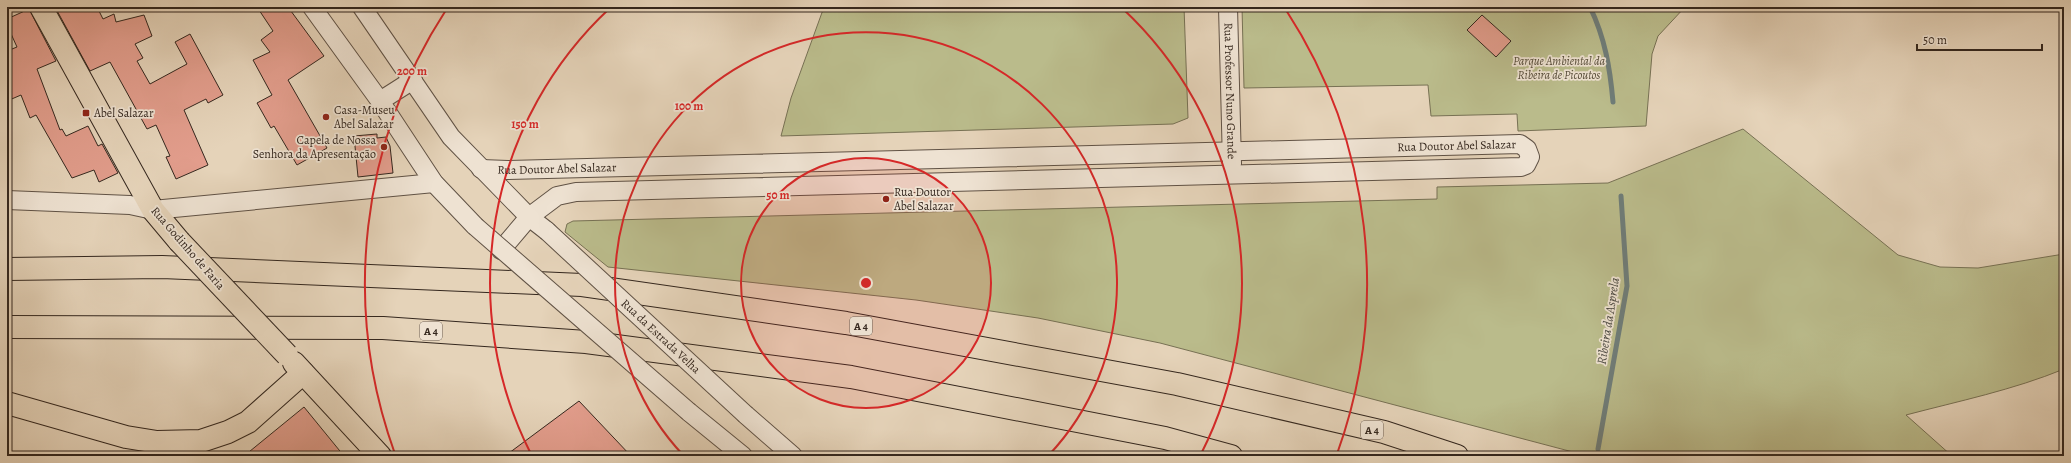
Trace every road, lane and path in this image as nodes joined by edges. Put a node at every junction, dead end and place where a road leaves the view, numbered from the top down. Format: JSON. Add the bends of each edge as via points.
{"nodes":[{"id":1,"x":41,"y":7,"type":"edge"},
{"id":2,"x":312,"y":7,"type":"edge"},
{"id":3,"x":362,"y":7,"type":"edge"},
{"id":4,"x":1228,"y":7,"type":"edge"},
{"id":5,"x":413,"y":80,"type":"junction"},
{"id":6,"x":380,"y":101,"type":"junction"},
{"id":7,"x":1231,"y":152,"type":"junction"},
{"id":8,"x":481,"y":169,"type":"junction"},
{"id":9,"x":1232,"y":175,"type":"junction"},
{"id":10,"x":434,"y":183,"type":"junction"},
{"id":11,"x":7,"y":200,"type":"edge"},
{"id":12,"x":153,"y":210,"type":"junction"},
{"id":13,"x":524,"y":222,"type":"junction"},
{"id":14,"x":502,"y":250,"type":"junction"},
{"id":15,"x":7,"y":269,"type":"edge"},
{"id":16,"x":7,"y":327,"type":"edge"},
{"id":17,"x":304,"y":373,"type":"junction"},
{"id":18,"x":7,"y":403,"type":"edge"},
{"id":19,"x":380,"y":456,"type":"edge"},
{"id":20,"x":743,"y":456,"type":"edge"},
{"id":21,"x":793,"y":456,"type":"edge"},
{"id":22,"x":1231,"y":456,"type":"edge"},
{"id":23,"x":1457,"y":456,"type":"edge"}],
"edges":[{"from":1,"to":12,"type":"main road","name":"Rua Godinho de Faria"},
{"from":2,"to":6,"type":"street"},
{"from":3,"to":5,"type":"street","name":"Rua da Estrada Velha"},
{"from":4,"to":7,"type":"street","name":"Rua Professor Nuno Grande"},
{"from":5,"to":6,"type":"street"},
{"from":5,"to":8,"type":"street","name":"Rua da Estrada Velha","via":[[452,137]]},
{"from":6,"to":10,"type":"street"},
{"from":7,"to":8,"type":"street","name":"Rua Doutor Abel Salazar"},
{"from":7,"to":9,"type":"street","name":"Rua Professor Nuno Grande"},
{"from":7,"to":9,"type":"street","name":"Rua Doutor Abel Salazar","via":[[1520,144],[1527,149],[1530,157],[1522,167]]},
{"from":8,"to":13,"type":"street","name":"Rua da Estrada Velha"},
{"from":9,"to":13,"type":"street","name":"Rua Doutor Abel Salazar","via":[[576,192],[558,196]]},
{"from":10,"to":12,"type":"street"},
{"from":10,"to":14,"type":"street","bridge":true},
{"from":11,"to":12,"type":"street","via":[[130,205]]},
{"from":12,"to":17,"type":"main road","name":"Rua Godinho de Faria","bridge":true},
{"from":13,"to":14,"type":"street"},
{"from":13,"to":21,"type":"street","name":"Rua da Estrada Velha","bridge":true,"via":[[547,231]]},
{"from":14,"to":20,"type":"street","bridge":true},
{"from":15,"to":23,"type":"main road","number":"A 4","via":[[162,267],[582,285],[846,324],[1177,384],[1384,432]]},
{"from":16,"to":22,"type":"main road","number":"A 4","via":[[382,328],[586,342],[852,377],[1165,438]]},
{"from":17,"to":18,"type":"main road","via":[[248,422],[201,441],[157,442],[126,436]]},
{"from":17,"to":19,"type":"main road","name":"Rua Godinho de Faria"}]}
